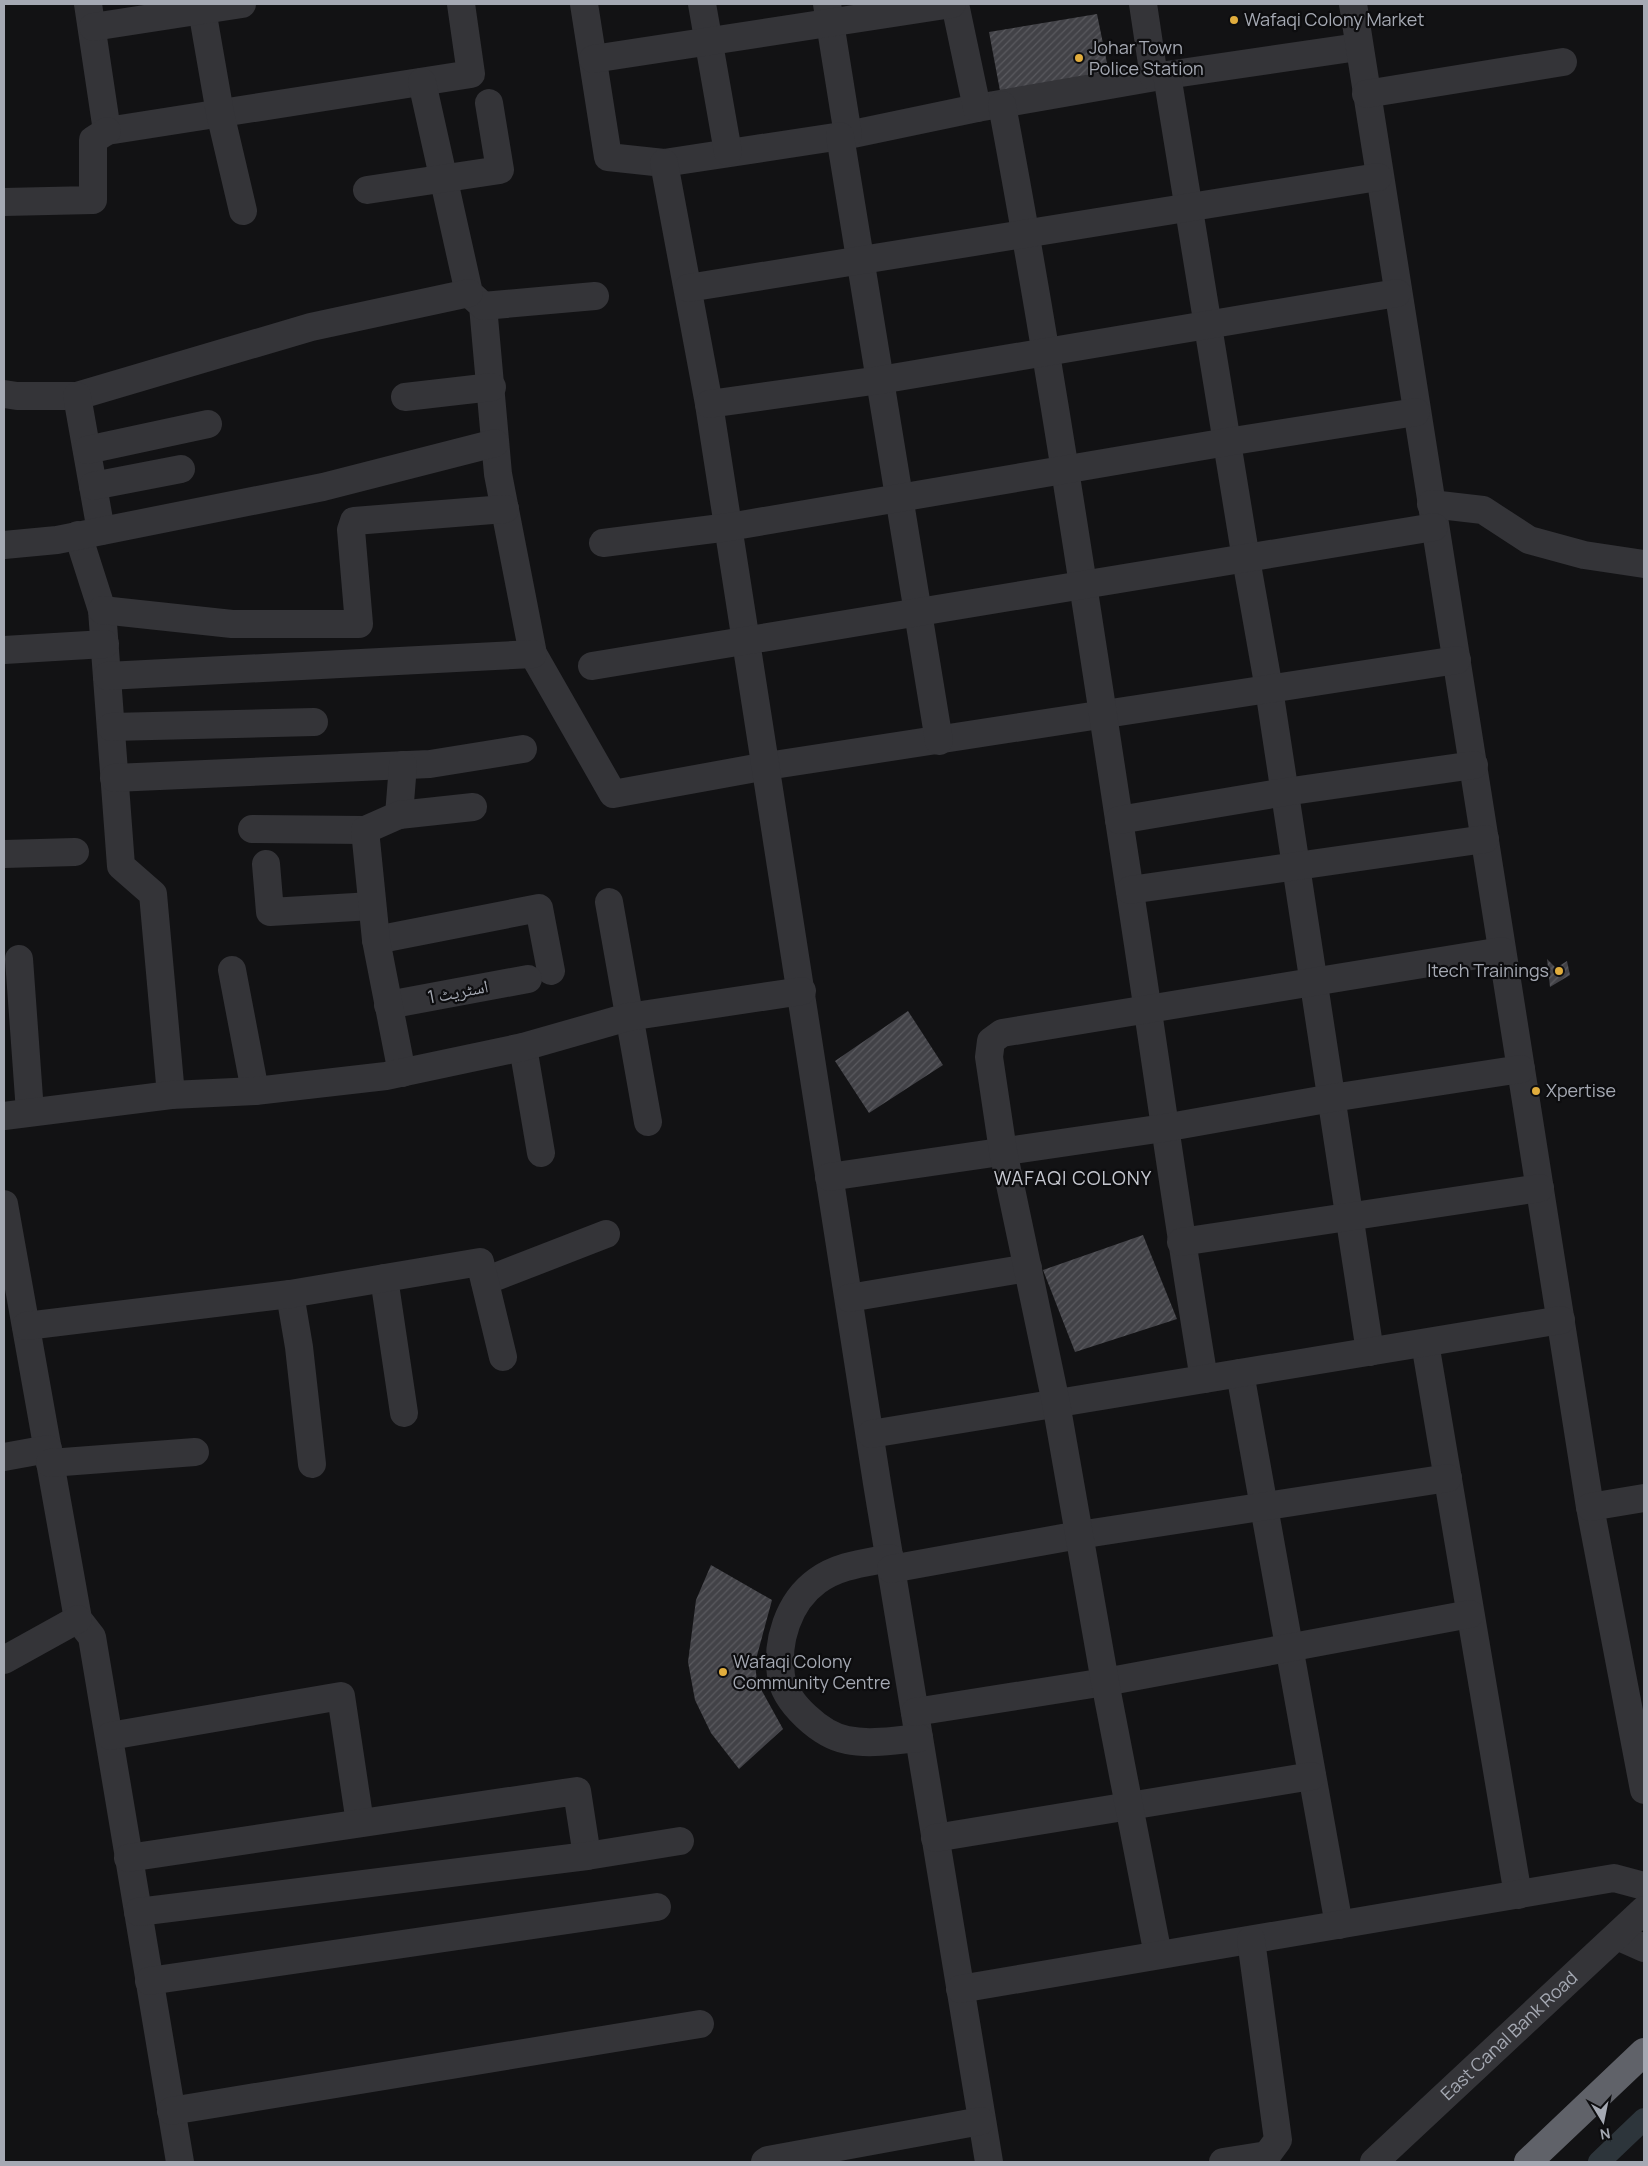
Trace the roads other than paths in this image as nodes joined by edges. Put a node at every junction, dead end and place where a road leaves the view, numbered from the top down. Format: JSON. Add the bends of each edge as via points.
{"nodes":[{"id":1,"x":242,"y":4,"type":"edge"},
{"id":2,"x":460,"y":4,"type":"edge"},
{"id":3,"x":584,"y":4,"type":"edge"},
{"id":4,"x":702,"y":4,"type":"edge"},
{"id":5,"x":953,"y":4,"type":"edge"},
{"id":6,"x":1143,"y":4,"type":"edge"},
{"id":7,"x":1352,"y":4,"type":"edge"},
{"id":8,"x":201,"y":7,"type":"edge"},
{"id":9,"x":829,"y":13,"type":"edge"},
{"id":10,"x":91,"y":16,"type":"edge"},
{"id":11,"x":708,"y":40,"type":"junction"},
{"id":12,"x":1358,"y":46,"type":"junction"},
{"id":13,"x":593,"y":58,"type":"junction"},
{"id":14,"x":1562,"y":62,"type":"dead end"},
{"id":15,"x":1160,"y":76,"type":"junction"},
{"id":16,"x":422,"y":82,"type":"junction"},
{"id":17,"x":1366,"y":94,"type":"junction"},
{"id":18,"x":489,"y":103,"type":"dead end"},
{"id":19,"x":989,"y":106,"type":"junction"},
{"id":20,"x":220,"y":113,"type":"junction"},
{"id":21,"x":107,"y":131,"type":"junction"},
{"id":22,"x":844,"y":136,"type":"junction"},
{"id":23,"x":728,"y":152,"type":"junction"},
{"id":24,"x":664,"y":163,"type":"junction"},
{"id":25,"x":1378,"y":177,"type":"junction"},
{"id":26,"x":443,"y":178,"type":"junction"},
{"id":27,"x":367,"y":190,"type":"dead end"},
{"id":28,"x":4,"y":202,"type":"edge"},
{"id":29,"x":1187,"y":207,"type":"junction"},
{"id":30,"x":243,"y":211,"type":"dead end"},
{"id":31,"x":1026,"y":233,"type":"junction"},
{"id":32,"x":860,"y":260,"type":"junction"},
{"id":33,"x":688,"y":288,"type":"junction"},
{"id":34,"x":1397,"y":293,"type":"junction"},
{"id":35,"x":595,"y":296,"type":"dead end"},
{"id":36,"x":476,"y":300,"type":"junction"},
{"id":37,"x":1207,"y":324,"type":"junction"},
{"id":38,"x":1045,"y":350,"type":"junction"},
{"id":39,"x":880,"y":380,"type":"junction"},
{"id":40,"x":492,"y":387,"type":"junction"},
{"id":41,"x":4,"y":394,"type":"edge"},
{"id":42,"x":77,"y":396,"type":"junction"},
{"id":43,"x":405,"y":397,"type":"dead end"},
{"id":44,"x":710,"y":404,"type":"junction"},
{"id":45,"x":1416,"y":412,"type":"junction"},
{"id":46,"x":208,"y":424,"type":"dead end"},
{"id":47,"x":1227,"y":442,"type":"junction"},
{"id":48,"x":495,"y":443,"type":"junction"},
{"id":49,"x":87,"y":450,"type":"junction"},
{"id":50,"x":181,"y":469,"type":"dead end"},
{"id":51,"x":1064,"y":470,"type":"junction"},
{"id":52,"x":93,"y":486,"type":"junction"},
{"id":53,"x":900,"y":499,"type":"junction"},
{"id":54,"x":505,"y":509,"type":"junction"},
{"id":55,"x":1433,"y":515,"type":"junction"},
{"id":56,"x":729,"y":527,"type":"junction"},
{"id":57,"x":90,"y":533,"type":"junction"},
{"id":58,"x":602,"y":543,"type":"dead end"},
{"id":59,"x":4,"y":545,"type":"edge"},
{"id":60,"x":1246,"y":559,"type":"junction"},
{"id":61,"x":1644,"y":564,"type":"edge"},
{"id":62,"x":1083,"y":586,"type":"junction"},
{"id":63,"x":102,"y":610,"type":"junction"},
{"id":64,"x":919,"y":613,"type":"junction"},
{"id":65,"x":745,"y":640,"type":"junction"},
{"id":66,"x":104,"y":644,"type":"junction"},
{"id":67,"x":4,"y":650,"type":"edge"},
{"id":68,"x":533,"y":654,"type":"junction"},
{"id":69,"x":1457,"y":660,"type":"junction"},
{"id":70,"x":592,"y":666,"type":"dead end"},
{"id":71,"x":107,"y":676,"type":"junction"},
{"id":72,"x":1269,"y":689,"type":"junction"},
{"id":73,"x":1102,"y":714,"type":"junction"},
{"id":74,"x":314,"y":722,"type":"dead end"},
{"id":75,"x":111,"y":727,"type":"junction"},
{"id":76,"x":939,"y":741,"type":"junction"},
{"id":77,"x":523,"y":749,"type":"dead end"},
{"id":78,"x":403,"y":765,"type":"junction"},
{"id":79,"x":1474,"y":765,"type":"junction"},
{"id":80,"x":767,"y":766,"type":"junction"},
{"id":81,"x":114,"y":778,"type":"junction"},
{"id":82,"x":1285,"y":792,"type":"junction"},
{"id":83,"x":473,"y":807,"type":"dead end"},
{"id":84,"x":399,"y":815,"type":"junction"},
{"id":85,"x":1119,"y":820,"type":"junction"},
{"id":86,"x":252,"y":829,"type":"dead end"},
{"id":87,"x":365,"y":830,"type":"junction"},
{"id":88,"x":1485,"y":839,"type":"junction"},
{"id":89,"x":75,"y":852,"type":"dead end"},
{"id":90,"x":4,"y":854,"type":"edge"},
{"id":91,"x":266,"y":864,"type":"dead end"},
{"id":92,"x":1296,"y":866,"type":"junction"},
{"id":93,"x":1130,"y":890,"type":"junction"},
{"id":94,"x":609,"y":902,"type":"dead end"},
{"id":95,"x":372,"y":906,"type":"junction"},
{"id":96,"x":376,"y":940,"type":"junction"},
{"id":97,"x":1502,"y":951,"type":"junction"},
{"id":98,"x":19,"y":959,"type":"dead end"},
{"id":99,"x":232,"y":970,"type":"dead end"},
{"id":100,"x":1314,"y":980,"type":"junction"},
{"id":101,"x":802,"y":992,"type":"junction"},
{"id":102,"x":388,"y":1005,"type":"junction"},
{"id":103,"x":1147,"y":1008,"type":"junction"},
{"id":104,"x":628,"y":1017,"type":"junction"},
{"id":105,"x":523,"y":1047,"type":"junction"},
{"id":106,"x":1521,"y":1069,"type":"junction"},
{"id":107,"x":402,"y":1073,"type":"junction"},
{"id":108,"x":255,"y":1091,"type":"junction"},
{"id":109,"x":171,"y":1095,"type":"junction"},
{"id":110,"x":1332,"y":1098,"type":"junction"},
{"id":111,"x":17,"y":1114,"type":"edge"},
{"id":112,"x":648,"y":1122,"type":"dead end"},
{"id":113,"x":1164,"y":1128,"type":"junction"},
{"id":114,"x":1003,"y":1151,"type":"junction"},
{"id":115,"x":541,"y":1153,"type":"dead end"},
{"id":116,"x":829,"y":1177,"type":"junction"},
{"id":117,"x":1540,"y":1188,"type":"junction"},
{"id":118,"x":4,"y":1204,"type":"edge"},
{"id":119,"x":1350,"y":1218,"type":"junction"},
{"id":120,"x":606,"y":1234,"type":"dead end"},
{"id":121,"x":1181,"y":1242,"type":"junction"},
{"id":122,"x":1028,"y":1268,"type":"junction"},
{"id":123,"x":384,"y":1278,"type":"junction"},
{"id":124,"x":485,"y":1281,"type":"junction"},
{"id":125,"x":290,"y":1294,"type":"junction"},
{"id":126,"x":849,"y":1298,"type":"junction"},
{"id":127,"x":1561,"y":1320,"type":"junction"},
{"id":128,"x":26,"y":1326,"type":"junction"},
{"id":129,"x":1425,"y":1342,"type":"junction"},
{"id":130,"x":1370,"y":1352,"type":"junction"},
{"id":131,"x":503,"y":1357,"type":"dead end"},
{"id":132,"x":1240,"y":1373,"type":"junction"},
{"id":133,"x":1204,"y":1379,"type":"junction"},
{"id":134,"x":1056,"y":1403,"type":"junction"},
{"id":135,"x":404,"y":1413,"type":"dead end"},
{"id":136,"x":871,"y":1434,"type":"junction"},
{"id":137,"x":195,"y":1452,"type":"dead end"},
{"id":138,"x":49,"y":1456,"type":"junction"},
{"id":139,"x":4,"y":1457,"type":"edge"},
{"id":140,"x":312,"y":1464,"type":"dead end"},
{"id":141,"x":1448,"y":1478,"type":"junction"},
{"id":142,"x":1644,"y":1498,"type":"edge"},
{"id":143,"x":1264,"y":1507,"type":"junction"},
{"id":144,"x":1590,"y":1507,"type":"junction"},
{"id":145,"x":1079,"y":1535,"type":"junction"},
{"id":146,"x":890,"y":1564,"type":"junction"},
{"id":147,"x":1470,"y":1614,"type":"junction"},
{"id":148,"x":78,"y":1619,"type":"junction"},
{"id":149,"x":1289,"y":1647,"type":"junction"},
{"id":150,"x":4,"y":1660,"type":"edge"},
{"id":151,"x":1105,"y":1682,"type":"junction"},
{"id":152,"x":917,"y":1725,"type":"junction"},
{"id":153,"x":110,"y":1736,"type":"junction"},
{"id":154,"x":1312,"y":1776,"type":"junction"},
{"id":155,"x":1644,"y":1788,"type":"edge"},
{"id":156,"x":1129,"y":1806,"type":"junction"},
{"id":157,"x":360,"y":1823,"type":"junction"},
{"id":158,"x":935,"y":1838,"type":"junction"},
{"id":159,"x":680,"y":1841,"type":"dead end"},
{"id":160,"x":587,"y":1856,"type":"junction"},
{"id":161,"x":128,"y":1858,"type":"junction"},
{"id":162,"x":1644,"y":1886,"type":"edge"},
{"id":163,"x":1518,"y":1895,"type":"junction"},
{"id":164,"x":657,"y":1907,"type":"dead end"},
{"id":165,"x":1644,"y":1910,"type":"edge"},
{"id":166,"x":138,"y":1912,"type":"junction"},
{"id":167,"x":1339,"y":1925,"type":"junction"},
{"id":168,"x":1617,"y":1936,"type":"junction"},
{"id":169,"x":1251,"y":1940,"type":"junction"},
{"id":170,"x":1644,"y":1948,"type":"edge"},
{"id":171,"x":1158,"y":1955,"type":"junction"},
{"id":172,"x":149,"y":1981,"type":"junction"},
{"id":173,"x":960,"y":1989,"type":"junction"},
{"id":174,"x":700,"y":2024,"type":"dead end"},
{"id":175,"x":1644,"y":2052,"type":"edge"},
{"id":176,"x":171,"y":2111,"type":"junction"},
{"id":177,"x":982,"y":2121,"type":"junction"},
{"id":178,"x":180,"y":2162,"type":"edge"},
{"id":179,"x":765,"y":2162,"type":"edge"},
{"id":180,"x":989,"y":2162,"type":"edge"},
{"id":181,"x":1223,"y":2162,"type":"edge"},
{"id":182,"x":1374,"y":2162,"type":"edge"},
{"id":183,"x":1528,"y":2162,"type":"edge"}],
"edges":[{"from":1,"to":8,"type":"street"},
{"from":2,"to":16,"type":"street","via":[[471,74]]},
{"from":3,"to":13,"type":"street"},
{"from":4,"to":11,"type":"street"},
{"from":5,"to":9,"type":"street"},
{"from":5,"to":19,"type":"street"},
{"from":6,"to":15,"type":"street"},
{"from":7,"to":12,"type":"street"},
{"from":8,"to":10,"type":"street"},
{"from":8,"to":20,"type":"street"},
{"from":9,"to":11,"type":"street"},
{"from":9,"to":22,"type":"street"},
{"from":10,"to":21,"type":"street"},
{"from":11,"to":13,"type":"street"},
{"from":11,"to":23,"type":"street"},
{"from":12,"to":15,"type":"street"},
{"from":12,"to":17,"type":"street"},
{"from":13,"to":24,"type":"street","via":[[608,157]]},
{"from":14,"to":17,"type":"street"},
{"from":15,"to":19,"type":"street"},
{"from":15,"to":29,"type":"street"},
{"from":16,"to":20,"type":"street"},
{"from":16,"to":26,"type":"street"},
{"from":17,"to":25,"type":"street"},
{"from":18,"to":26,"type":"street","via":[[500,170]]},
{"from":19,"to":22,"type":"street"},
{"from":19,"to":31,"type":"street"},
{"from":20,"to":21,"type":"street"},
{"from":20,"to":30,"type":"street"},
{"from":21,"to":28,"type":"street","via":[[93,140],[93,200]]},
{"from":22,"to":23,"type":"street"},
{"from":22,"to":32,"type":"street"},
{"from":23,"to":24,"type":"street"},
{"from":24,"to":33,"type":"street"},
{"from":25,"to":29,"type":"street"},
{"from":25,"to":34,"type":"street"},
{"from":26,"to":27,"type":"street"},
{"from":26,"to":36,"type":"street"},
{"from":29,"to":31,"type":"street"},
{"from":29,"to":37,"type":"street"},
{"from":31,"to":32,"type":"street"},
{"from":31,"to":38,"type":"street"},
{"from":32,"to":33,"type":"street"},
{"from":32,"to":39,"type":"street"},
{"from":33,"to":44,"type":"street"},
{"from":34,"to":37,"type":"street"},
{"from":34,"to":45,"type":"street"},
{"from":35,"to":36,"type":"street"},
{"from":36,"to":40,"type":"street"},
{"from":36,"to":42,"type":"street","via":[[311,327]]},
{"from":37,"to":38,"type":"street"},
{"from":37,"to":47,"type":"street"},
{"from":38,"to":39,"type":"street"},
{"from":38,"to":51,"type":"street"},
{"from":39,"to":44,"type":"street"},
{"from":39,"to":53,"type":"street"},
{"from":40,"to":43,"type":"street"},
{"from":40,"to":48,"type":"street"},
{"from":41,"to":42,"type":"street"},
{"from":42,"to":49,"type":"street"},
{"from":44,"to":56,"type":"street"},
{"from":45,"to":47,"type":"street"},
{"from":45,"to":55,"type":"street"},
{"from":46,"to":49,"type":"street"},
{"from":47,"to":51,"type":"street"},
{"from":47,"to":60,"type":"street"},
{"from":48,"to":54,"type":"street"},
{"from":48,"to":57,"type":"street","via":[[322,487]]},
{"from":49,"to":52,"type":"street"},
{"from":50,"to":52,"type":"street"},
{"from":51,"to":53,"type":"street"},
{"from":51,"to":62,"type":"street"},
{"from":52,"to":57,"type":"street"},
{"from":53,"to":56,"type":"street"},
{"from":53,"to":64,"type":"street"},
{"from":54,"to":63,"type":"street","via":[[354,521],[351,530],[359,624],[232,624]]},
{"from":54,"to":68,"type":"street"},
{"from":55,"to":60,"type":"street"},
{"from":55,"to":61,"type":"street","via":[[1483,510],[1529,540],[1584,555]]},
{"from":55,"to":69,"type":"street"},
{"from":56,"to":58,"type":"street"},
{"from":56,"to":65,"type":"street"},
{"from":57,"to":59,"type":"street"},
{"from":57,"to":63,"type":"street"},
{"from":60,"to":62,"type":"street"},
{"from":60,"to":72,"type":"street"},
{"from":62,"to":64,"type":"street"},
{"from":62,"to":73,"type":"street"},
{"from":63,"to":66,"type":"street"},
{"from":64,"to":65,"type":"street"},
{"from":64,"to":76,"type":"street"},
{"from":65,"to":70,"type":"street"},
{"from":65,"to":80,"type":"street"},
{"from":66,"to":67,"type":"street"},
{"from":66,"to":71,"type":"street"},
{"from":68,"to":71,"type":"street"},
{"from":68,"to":80,"type":"street","via":[[613,794]]},
{"from":69,"to":72,"type":"street"},
{"from":69,"to":79,"type":"street"},
{"from":71,"to":75,"type":"street"},
{"from":72,"to":73,"type":"street"},
{"from":72,"to":82,"type":"street"},
{"from":73,"to":76,"type":"street"},
{"from":73,"to":85,"type":"street"},
{"from":74,"to":75,"type":"street"},
{"from":75,"to":81,"type":"street"},
{"from":76,"to":80,"type":"street"},
{"from":77,"to":78,"type":"street","via":[[430,764]]},
{"from":78,"to":81,"type":"street"},
{"from":78,"to":84,"type":"street"},
{"from":79,"to":82,"type":"street"},
{"from":79,"to":88,"type":"street"},
{"from":80,"to":101,"type":"street"},
{"from":81,"to":109,"type":"street","via":[[121,866],[154,894]]},
{"from":82,"to":85,"type":"street"},
{"from":82,"to":92,"type":"street"},
{"from":83,"to":84,"type":"street"},
{"from":84,"to":87,"type":"street"},
{"from":85,"to":93,"type":"street"},
{"from":86,"to":87,"type":"street"},
{"from":87,"to":95,"type":"street"},
{"from":88,"to":92,"type":"street"},
{"from":88,"to":97,"type":"street"},
{"from":89,"to":90,"type":"street"},
{"from":91,"to":95,"type":"street","via":[[270,912]]},
{"from":92,"to":93,"type":"street"},
{"from":92,"to":100,"type":"street"},
{"from":93,"to":103,"type":"street"},
{"from":94,"to":104,"type":"street"},
{"from":95,"to":96,"type":"street"},
{"from":96,"to":102,"type":"street"},
{"from":96,"to":102,"type":"street","name":"اسٹریٹ 1","via":[[539,908],[540,975]]},
{"from":97,"to":100,"type":"street"},
{"from":97,"to":106,"type":"street"},
{"from":98,"to":111,"type":"street"},
{"from":99,"to":108,"type":"street"},
{"from":100,"to":103,"type":"street"},
{"from":100,"to":110,"type":"street"},
{"from":101,"to":104,"type":"street"},
{"from":101,"to":116,"type":"street"},
{"from":102,"to":107,"type":"street"},
{"from":103,"to":113,"type":"street"},
{"from":103,"to":114,"type":"street","via":[[1002,1033],[991,1041],[988,1057]]},
{"from":104,"to":105,"type":"street"},
{"from":104,"to":112,"type":"street"},
{"from":105,"to":107,"type":"street"},
{"from":105,"to":115,"type":"street"},
{"from":106,"to":110,"type":"street"},
{"from":106,"to":117,"type":"street"},
{"from":107,"to":108,"type":"street"},
{"from":108,"to":109,"type":"street"},
{"from":109,"to":111,"type":"street"},
{"from":110,"to":113,"type":"street"},
{"from":110,"to":119,"type":"street"},
{"from":113,"to":114,"type":"street"},
{"from":113,"to":121,"type":"street"},
{"from":114,"to":116,"type":"street"},
{"from":114,"to":122,"type":"street"},
{"from":116,"to":126,"type":"street"},
{"from":117,"to":119,"type":"street"},
{"from":117,"to":127,"type":"street"},
{"from":118,"to":128,"type":"street"},
{"from":119,"to":121,"type":"street"},
{"from":119,"to":130,"type":"street"},
{"from":120,"to":124,"type":"street"},
{"from":121,"to":133,"type":"street"},
{"from":122,"to":126,"type":"street"},
{"from":122,"to":134,"type":"street"},
{"from":123,"to":124,"type":"street","via":[[480,1262]]},
{"from":123,"to":125,"type":"street"},
{"from":123,"to":135,"type":"street"},
{"from":124,"to":131,"type":"street"},
{"from":125,"to":128,"type":"street"},
{"from":125,"to":140,"type":"street"},
{"from":126,"to":136,"type":"street"},
{"from":127,"to":129,"type":"street"},
{"from":127,"to":144,"type":"street"},
{"from":128,"to":138,"type":"street"},
{"from":129,"to":130,"type":"street"},
{"from":129,"to":141,"type":"street"},
{"from":130,"to":132,"type":"street"},
{"from":132,"to":133,"type":"street"},
{"from":132,"to":143,"type":"street"},
{"from":133,"to":134,"type":"street"},
{"from":134,"to":136,"type":"street"},
{"from":134,"to":145,"type":"street"},
{"from":136,"to":146,"type":"street"},
{"from":137,"to":138,"type":"street"},
{"from":138,"to":139,"type":"street"},
{"from":138,"to":148,"type":"street"},
{"from":141,"to":143,"type":"street"},
{"from":141,"to":147,"type":"street"},
{"from":142,"to":144,"type":"street"},
{"from":143,"to":145,"type":"street"},
{"from":143,"to":149,"type":"street"},
{"from":144,"to":155,"type":"street"},
{"from":145,"to":146,"type":"street"},
{"from":145,"to":151,"type":"street"},
{"from":146,"to":152,"type":"street"},
{"from":146,"to":152,"type":"street","via":[[846,1566],[817,1581],[793,1607],[780,1644],[781,1678],[797,1708],[821,1730],[847,1740],[879,1742]]},
{"from":147,"to":149,"type":"street"},
{"from":147,"to":163,"type":"street"},
{"from":148,"to":150,"type":"street"},
{"from":148,"to":153,"type":"street","via":[[92,1637]]},
{"from":149,"to":151,"type":"street"},
{"from":149,"to":154,"type":"street"},
{"from":151,"to":152,"type":"street"},
{"from":151,"to":156,"type":"street"},
{"from":152,"to":158,"type":"street"},
{"from":153,"to":157,"type":"street","via":[[340,1696]]},
{"from":153,"to":161,"type":"street"},
{"from":154,"to":156,"type":"street"},
{"from":154,"to":167,"type":"street"},
{"from":156,"to":158,"type":"street"},
{"from":156,"to":171,"type":"street"},
{"from":157,"to":160,"type":"street","via":[[577,1791]]},
{"from":157,"to":161,"type":"street"},
{"from":158,"to":173,"type":"street"},
{"from":159,"to":160,"type":"street"},
{"from":160,"to":166,"type":"street"},
{"from":161,"to":166,"type":"street"},
{"from":162,"to":163,"type":"street","via":[[1614,1878]]},
{"from":163,"to":167,"type":"street"},
{"from":164,"to":172,"type":"street"},
{"from":165,"to":168,"type":"street","name":"East Canal Bank Road"},
{"from":166,"to":172,"type":"street"},
{"from":167,"to":169,"type":"street"},
{"from":168,"to":170,"type":"street"},
{"from":168,"to":182,"type":"street","name":"East Canal Bank Road"},
{"from":169,"to":171,"type":"street"},
{"from":169,"to":181,"type":"street","via":[[1278,2140],[1267,2155]]},
{"from":171,"to":173,"type":"street"},
{"from":172,"to":176,"type":"street"},
{"from":173,"to":177,"type":"street"},
{"from":174,"to":176,"type":"street"},
{"from":175,"to":183,"type":"highway"},
{"from":176,"to":178,"type":"street"},
{"from":177,"to":179,"type":"street"},
{"from":177,"to":180,"type":"street"}]}
